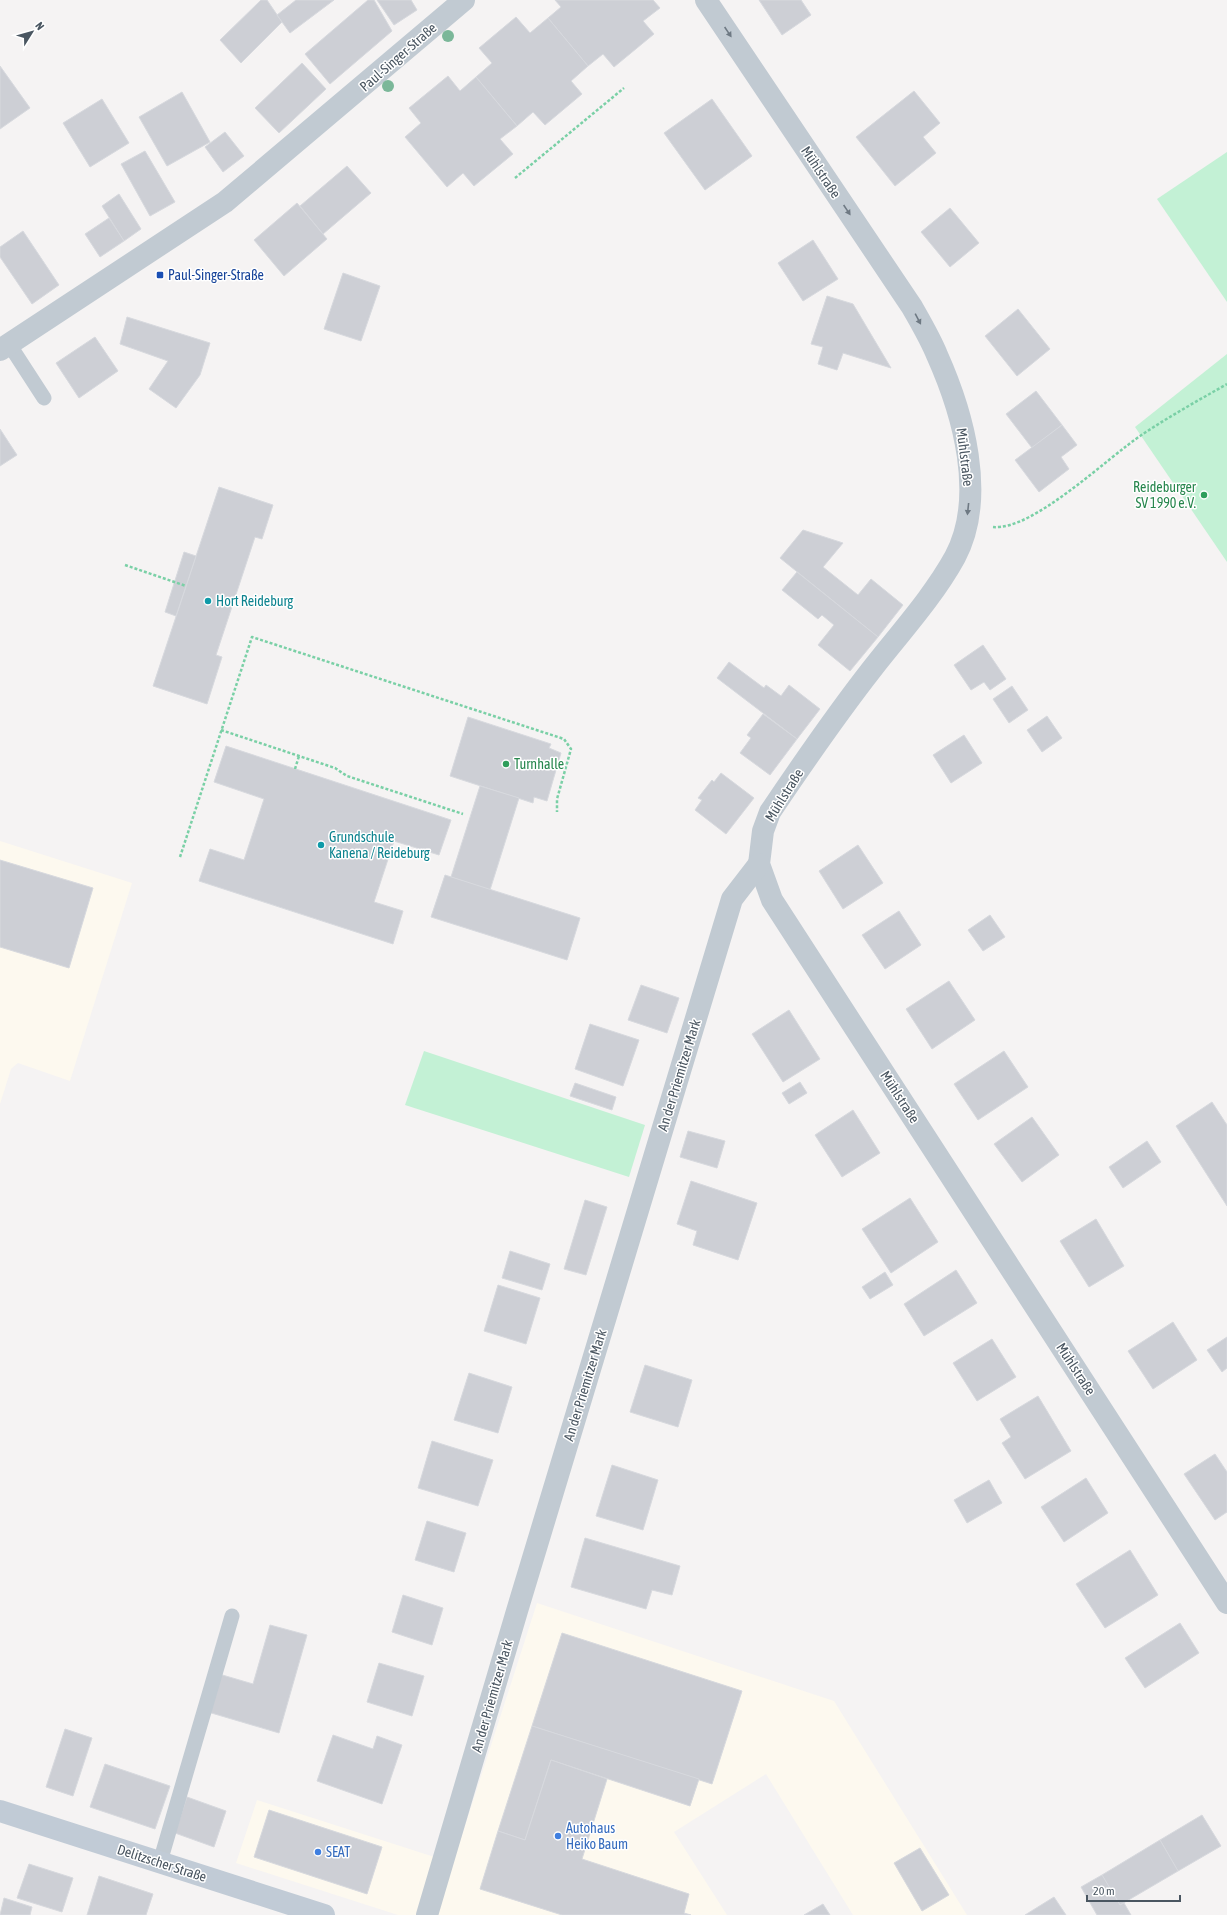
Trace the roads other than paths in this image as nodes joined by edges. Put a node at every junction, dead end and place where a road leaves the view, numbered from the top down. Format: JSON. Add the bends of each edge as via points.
{"nodes":[{"id":1,"x":464,"y":0,"type":"edge"},
{"id":2,"x":706,"y":0,"type":"edge"},
{"id":3,"x":5,"y":347,"type":"edge"},
{"id":4,"x":44,"y":398,"type":"dead end"},
{"id":5,"x":759,"y":864,"type":"junction"},
{"id":6,"x":1227,"y":1603,"type":"edge"},
{"id":7,"x":232,"y":1616,"type":"dead end"},
{"id":8,"x":0,"y":1811,"type":"edge"},
{"id":9,"x":160,"y":1862,"type":"junction"},
{"id":10,"x":324,"y":1915,"type":"edge"},
{"id":11,"x":427,"y":1915,"type":"edge"}],
"edges":[{"from":1,"to":3,"type":"street","name":"Paul-Singer-Straße","via":[[225,202]]},
{"from":2,"to":5,"type":"street","name":"Mühlstraße","one_way":true,"via":[[912,307],[937,355],[958,412],[966,443],[971,484],[966,525],[956,556],[937,586],[846,701],[770,812],[763,831]]},
{"from":3,"to":4,"type":"lane"},
{"from":5,"to":6,"type":"street","name":"Mühlstraße","via":[[772,900]]},
{"from":5,"to":11,"type":"street","name":"An der Priemitzer Mark","via":[[732,899]]},
{"from":7,"to":9,"type":"lane"},
{"from":8,"to":9,"type":"main road","name":"Delitzscher Straße"},
{"from":9,"to":10,"type":"main road","name":"Delitzscher Straße"}]}
